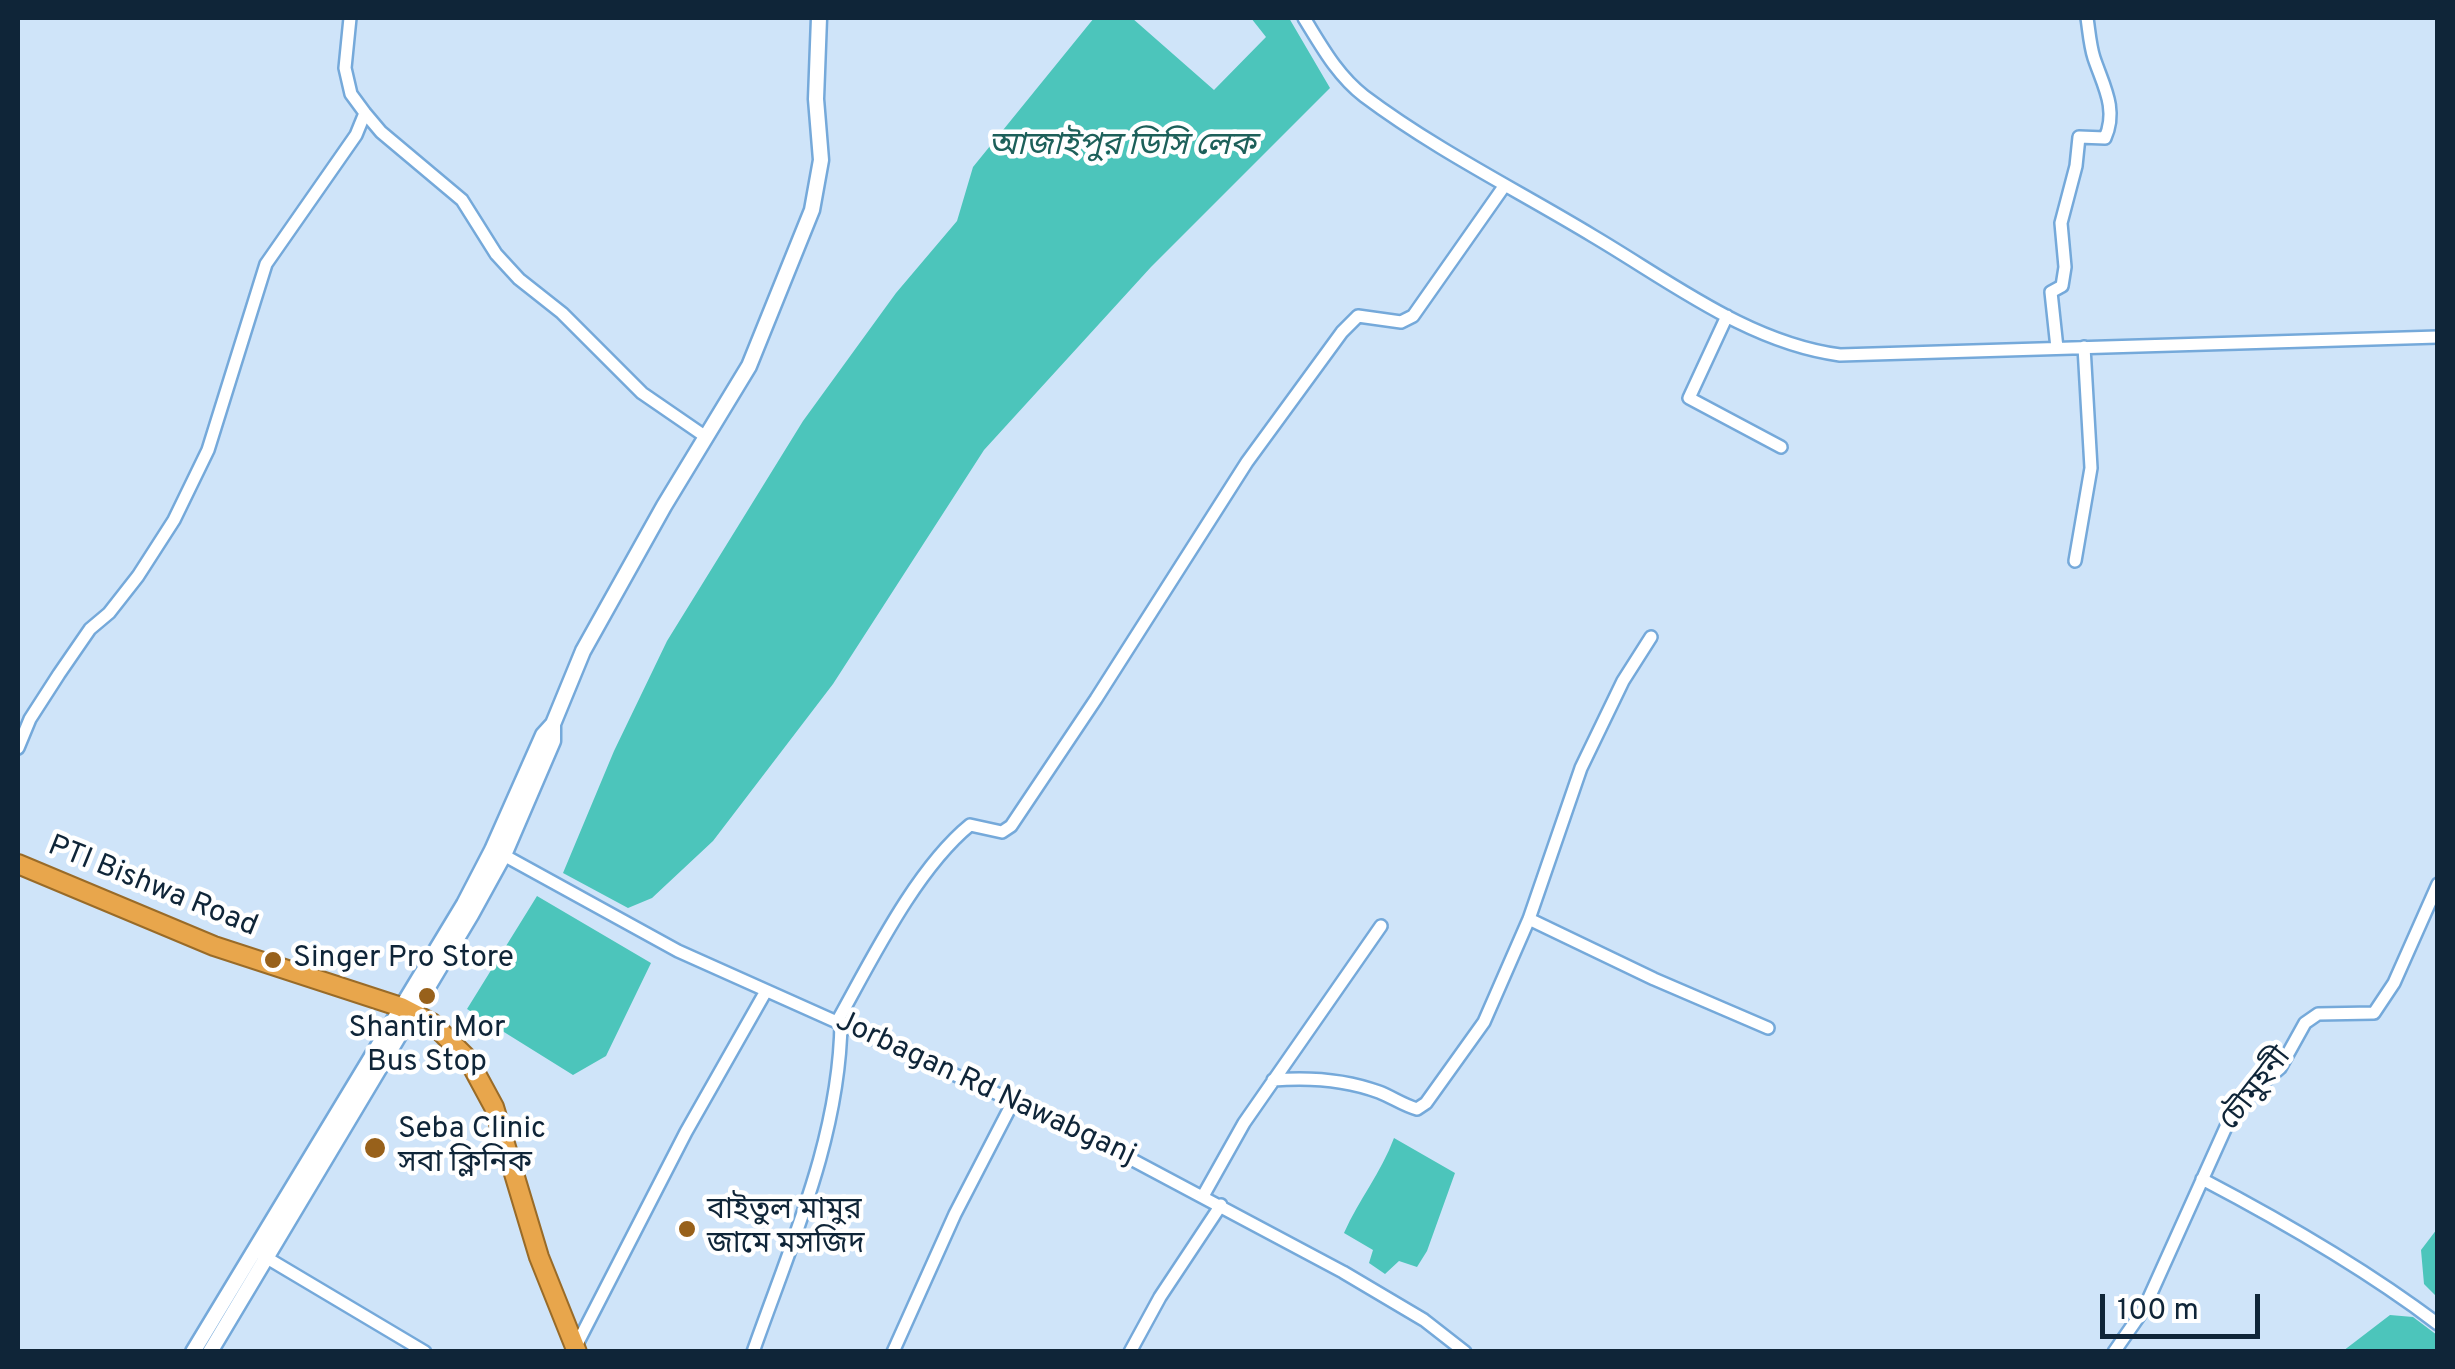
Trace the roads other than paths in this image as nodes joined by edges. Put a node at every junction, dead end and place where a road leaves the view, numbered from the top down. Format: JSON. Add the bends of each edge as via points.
{"nodes":[{"id":1,"x":350,"y":18,"type":"edge"},
{"id":2,"x":819,"y":18,"type":"edge"},
{"id":3,"x":1304,"y":18,"type":"edge"},
{"id":4,"x":2087,"y":18,"type":"edge"},
{"id":5,"x":365,"y":113,"type":"junction"},
{"id":6,"x":1504,"y":186,"type":"junction"},
{"id":7,"x":1727,"y":316,"type":"junction"},
{"id":8,"x":2438,"y":337,"type":"edge"},
{"id":9,"x":2084,"y":347,"type":"junction"},
{"id":10,"x":2058,"y":348,"type":"junction"},
{"id":11,"x":706,"y":437,"type":"junction"},
{"id":12,"x":1781,"y":446,"type":"dead end"},
{"id":13,"x":2075,"y":561,"type":"dead end"},
{"id":14,"x":1650,"y":637,"type":"dead end"},
{"id":15,"x":18,"y":748,"type":"edge"},
{"id":16,"x":498,"y":852,"type":"junction"},
{"id":17,"x":18,"y":864,"type":"edge"},
{"id":18,"x":2438,"y":884,"type":"edge"},
{"id":19,"x":1529,"y":919,"type":"junction"},
{"id":20,"x":1381,"y":926,"type":"dead end"},
{"id":21,"x":766,"y":990,"type":"junction"},
{"id":22,"x":408,"y":1010,"type":"junction"},
{"id":23,"x":840,"y":1020,"type":"junction"},
{"id":24,"x":1768,"y":1028,"type":"dead end"},
{"id":25,"x":1273,"y":1080,"type":"junction"},
{"id":26,"x":1014,"y":1100,"type":"junction"},
{"id":27,"x":2202,"y":1180,"type":"junction"},
{"id":28,"x":1203,"y":1196,"type":"junction"},
{"id":29,"x":1220,"y":1206,"type":"junction"},
{"id":30,"x":260,"y":1254,"type":"junction"},
{"id":31,"x":2438,"y":1324,"type":"edge"},
{"id":32,"x":576,"y":1350,"type":"edge"},
{"id":33,"x":193,"y":1352,"type":"edge"},
{"id":34,"x":210,"y":1352,"type":"edge"},
{"id":35,"x":425,"y":1352,"type":"edge"},
{"id":36,"x":754,"y":1352,"type":"edge"},
{"id":37,"x":893,"y":1352,"type":"edge"},
{"id":38,"x":1130,"y":1352,"type":"edge"},
{"id":39,"x":1465,"y":1352,"type":"edge"},
{"id":40,"x":2114,"y":1352,"type":"edge"}],
"edges":[{"from":1,"to":5,"type":"street","via":[[345,68],[351,94]]},
{"from":2,"to":11,"type":"street","via":[[821,160],[812,210],[749,366]]},
{"from":3,"to":6,"type":"street","via":[[1333,66],[1362,95]]},
{"from":4,"to":10,"type":"street","via":[[2107,86],[2110,126],[2105,138],[2079,137],[2061,223],[2062,286],[2051,292]]},
{"from":5,"to":11,"type":"street","via":[[462,200],[519,279],[642,393]]},
{"from":5,"to":15,"type":"street","via":[[356,136],[266,264],[208,450],[174,520],[138,576],[76,648]]},
{"from":6,"to":7,"type":"street"},
{"from":6,"to":23,"type":"street","via":[[1412,316],[1401,322],[1358,316],[1342,332],[1248,462],[1010,826],[1002,832],[970,825],[962,832],[927,872]]},
{"from":7,"to":10,"type":"street","via":[[1787,343],[1840,356]]},
{"from":7,"to":12,"type":"street","via":[[1689,398]]},
{"from":8,"to":9,"type":"street"},
{"from":9,"to":10,"type":"street"},
{"from":9,"to":13,"type":"street","via":[[2091,468]]},
{"from":11,"to":16,"type":"street","via":[[583,651]]},
{"from":14,"to":19,"type":"street","via":[[1581,768]]},
{"from":16,"to":21,"type":"street","name":"Jorbagan Rd Nawabganj","via":[[678,951]]},
{"from":16,"to":22,"type":"street"},
{"from":17,"to":22,"type":"highway","name":"PTI Bishwa Road","via":[[214,946]]},
{"from":18,"to":27,"type":"street","name":"চৌমুহনী","via":[[2374,1014],[2318,1014],[2305,1023],[2280,1068],[2235,1108]]},
{"from":19,"to":24,"type":"street"},
{"from":19,"to":25,"type":"street","via":[[1484,1022],[1426,1103],[1410,1107],[1338,1080]]},
{"from":20,"to":25,"type":"street"},
{"from":21,"to":23,"type":"street","name":"Jorbagan Rd Nawabganj"},
{"from":21,"to":32,"type":"street"},
{"from":22,"to":30,"type":"street"},
{"from":22,"to":32,"type":"highway","name":"PTI Bishwa Road","via":[[432,1023],[468,1060],[494,1108],[539,1257]]},
{"from":23,"to":26,"type":"street","name":"Jorbagan Rd Nawabganj"},
{"from":23,"to":36,"type":"street","via":[[841,1065],[820,1162]]},
{"from":25,"to":28,"type":"street"},
{"from":26,"to":28,"type":"street","name":"Jorbagan Rd Nawabganj"},
{"from":26,"to":37,"type":"street"},
{"from":27,"to":31,"type":"street","via":[[2278,1219]]},
{"from":27,"to":40,"type":"street","name":"চৌমুহনী","via":[[2144,1309]]},
{"from":28,"to":29,"type":"street","name":"Jorbagan Rd Nawabganj"},
{"from":29,"to":38,"type":"street"},
{"from":29,"to":39,"type":"street","name":"Jorbagan Rd Nawabganj","via":[[1392,1301]]},
{"from":30,"to":33,"type":"street"},
{"from":30,"to":34,"type":"street"},
{"from":30,"to":35,"type":"street"}]}
